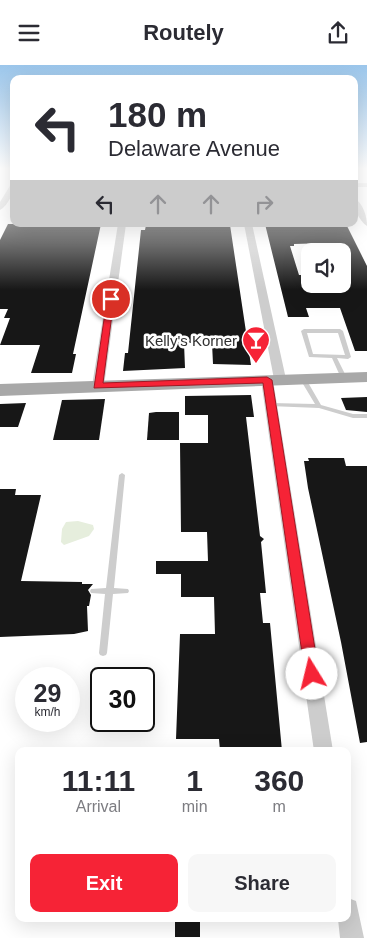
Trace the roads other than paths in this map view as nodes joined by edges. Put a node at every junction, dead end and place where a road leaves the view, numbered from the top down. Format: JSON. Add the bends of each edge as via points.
{"nodes":[{"id":1,"x":359,"y":209,"type":"edge"},
{"id":2,"x":367,"y":224,"type":"edge"},
{"id":3,"x":122,"y":227,"type":"edge"},
{"id":4,"x":248,"y":227,"type":"edge"},
{"id":5,"x":334,"y":357,"type":"junction"},
{"id":6,"x":367,"y":377,"type":"edge"},
{"id":7,"x":344,"y":378,"type":"junction"},
{"id":8,"x":303,"y":379,"type":"junction"},
{"id":9,"x":274,"y":380,"type":"junction"},
{"id":10,"x":98,"y":386,"type":"junction"},
{"id":11,"x":0,"y":390,"type":"edge"},
{"id":12,"x":271,"y":405,"type":"junction"},
{"id":13,"x":319,"y":406,"type":"junction"},
{"id":14,"x":367,"y":416,"type":"edge"},
{"id":15,"x":122,"y":475,"type":"dead end"},
{"id":16,"x":94,"y":591,"type":"dead end"},
{"id":17,"x":110,"y":591,"type":"junction"},
{"id":18,"x":125,"y":591,"type":"dead end"},
{"id":19,"x":103,"y":653,"type":"dead end"},
{"id":20,"x":323,"y":747,"type":"edge"},
{"id":21,"x":350,"y":922,"type":"edge"},
{"id":22,"x":352,"y":938,"type":"edge"}],
"edges":[{"from":1,"to":2,"type":"street"},
{"from":3,"to":10,"type":"street"},
{"from":4,"to":9,"type":"street"},
{"from":5,"to":5,"type":"lane","via":[[348,357],[340,331],[304,331],[311,356]]},
{"from":5,"to":7,"type":"lane"},
{"from":6,"to":7,"type":"main road"},
{"from":7,"to":8,"type":"main road"},
{"from":8,"to":9,"type":"main road"},
{"from":8,"to":13,"type":"lane"},
{"from":9,"to":10,"type":"main road"},
{"from":9,"to":12,"type":"street"},
{"from":10,"to":11,"type":"main road"},
{"from":12,"to":13,"type":"lane"},
{"from":12,"to":20,"type":"street"},
{"from":13,"to":14,"type":"lane","via":[[354,416]]},
{"from":15,"to":17,"type":"lane"},
{"from":16,"to":17,"type":"lane"},
{"from":17,"to":18,"type":"lane"},
{"from":17,"to":19,"type":"lane"},
{"from":21,"to":22,"type":"street"}]}
